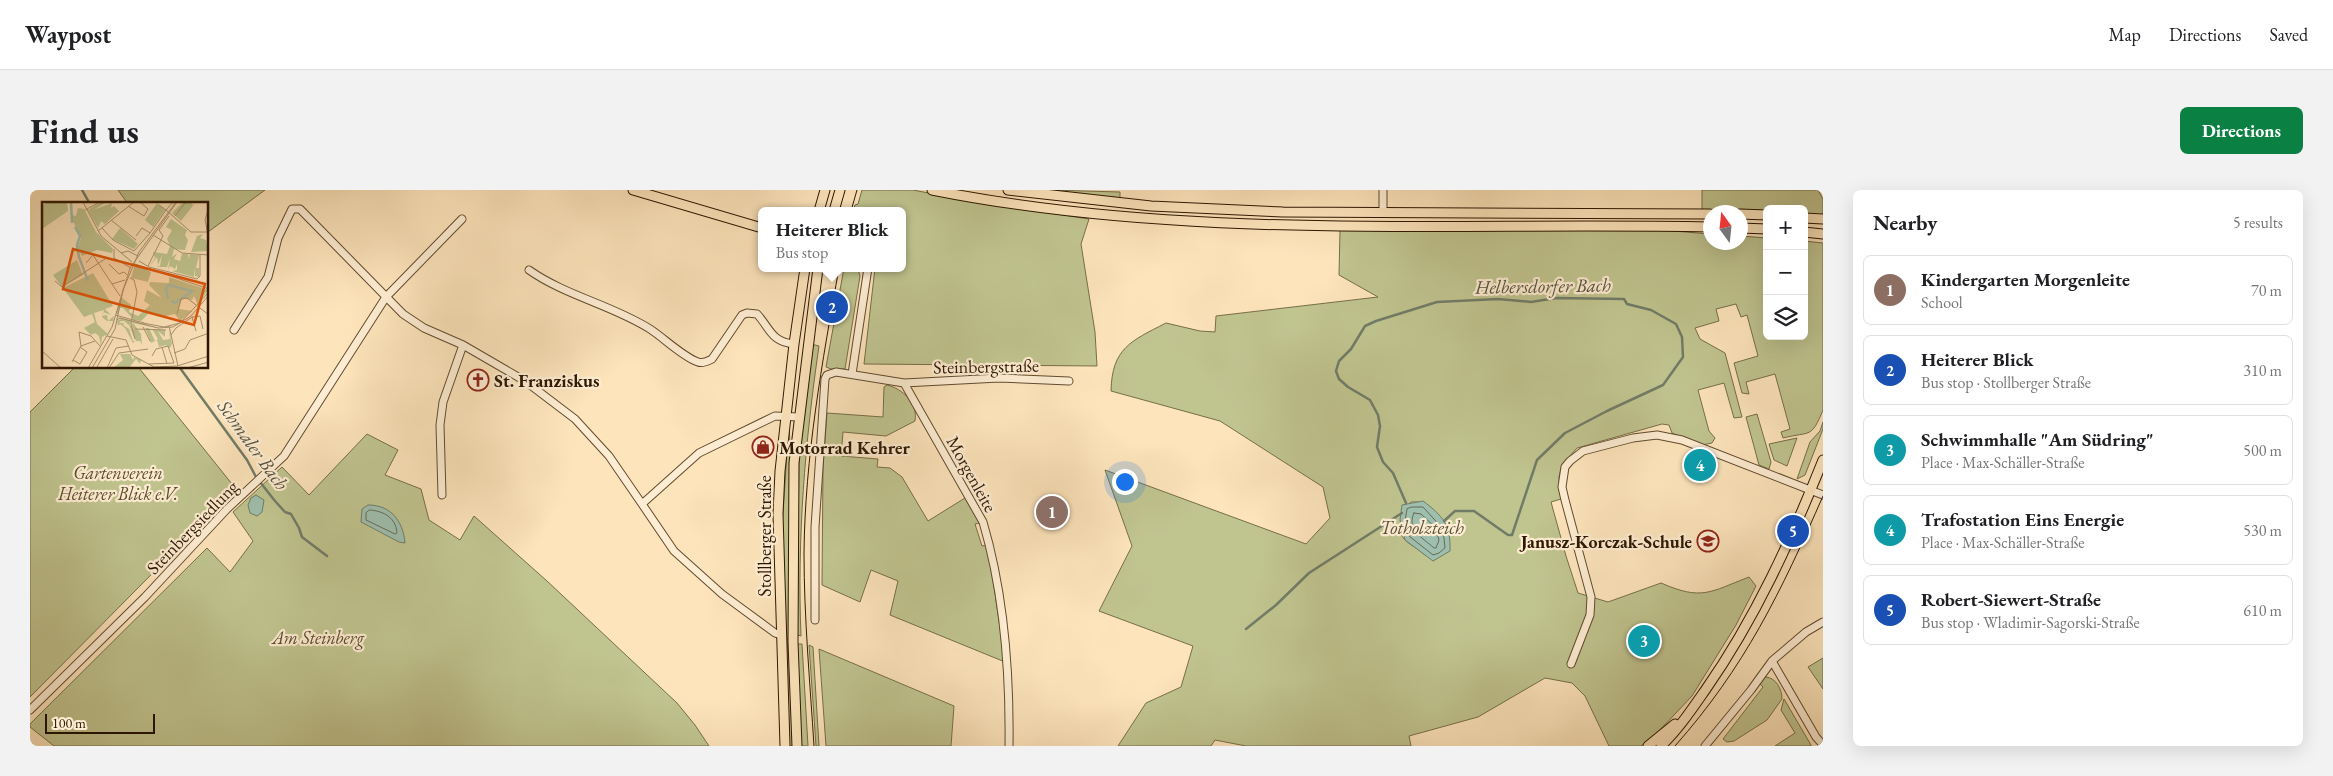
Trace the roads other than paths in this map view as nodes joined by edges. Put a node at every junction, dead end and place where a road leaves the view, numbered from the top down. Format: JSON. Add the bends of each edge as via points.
{"nodes":[{"id":1,"x":633,"y":190,"type":"edge"},
{"id":2,"x":825,"y":190,"type":"edge"},
{"id":3,"x":840,"y":190,"type":"edge"},
{"id":4,"x":932,"y":190,"type":"edge"},
{"id":5,"x":1008,"y":190,"type":"edge"},
{"id":6,"x":1383,"y":190,"type":"edge"},
{"id":7,"x":1019,"y":191,"type":"edge"},
{"id":8,"x":820,"y":207,"type":"edge"},
{"id":9,"x":835,"y":207,"type":"edge"},
{"id":10,"x":1383,"y":211,"type":"junction"},
{"id":11,"x":1703,"y":214,"type":"edge"},
{"id":12,"x":1748,"y":215,"type":"edge"},
{"id":13,"x":1763,"y":216,"type":"edge"},
{"id":14,"x":1808,"y":218,"type":"edge"},
{"id":15,"x":462,"y":219,"type":"dead end"},
{"id":16,"x":1823,"y":219,"type":"edge"},
{"id":17,"x":758,"y":227,"type":"edge"},
{"id":18,"x":1703,"y":227,"type":"edge"},
{"id":19,"x":1748,"y":228,"type":"edge"},
{"id":20,"x":1763,"y":229,"type":"edge"},
{"id":21,"x":1808,"y":232,"type":"edge"},
{"id":22,"x":1823,"y":234,"type":"edge"},
{"id":23,"x":529,"y":270,"type":"dead end"},
{"id":24,"x":804,"y":272,"type":"edge"},
{"id":25,"x":817,"y":272,"type":"edge"},
{"id":26,"x":867,"y":272,"type":"edge"},
{"id":27,"x":386,"y":297,"type":"junction"},
{"id":28,"x":234,"y":330,"type":"dead end"},
{"id":29,"x":794,"y":344,"type":"junction"},
{"id":30,"x":463,"y":345,"type":"junction"},
{"id":31,"x":852,"y":374,"type":"junction"},
{"id":32,"x":1069,"y":381,"type":"dead end"},
{"id":33,"x":904,"y":383,"type":"junction"},
{"id":34,"x":787,"y":415,"type":"junction"},
{"id":35,"x":799,"y":418,"type":"junction"},
{"id":36,"x":1823,"y":460,"type":"edge"},
{"id":37,"x":1811,"y":489,"type":"junction"},
{"id":38,"x":442,"y":495,"type":"dead end"},
{"id":39,"x":1823,"y":496,"type":"edge"},
{"id":40,"x":642,"y":504,"type":"junction"},
{"id":41,"x":815,"y":620,"type":"dead end"},
{"id":42,"x":1823,"y":622,"type":"edge"},
{"id":43,"x":781,"y":634,"type":"junction"},
{"id":44,"x":1772,"y":661,"type":"junction"},
{"id":45,"x":1571,"y":664,"type":"dead end"},
{"id":46,"x":30,"y":710,"type":"edge"},
{"id":47,"x":1687,"y":715,"type":"junction"},
{"id":48,"x":1823,"y":745,"type":"edge"},
{"id":49,"x":785,"y":746,"type":"edge"},
{"id":50,"x":797,"y":746,"type":"edge"},
{"id":51,"x":1009,"y":746,"type":"edge"},
{"id":52,"x":1648,"y":746,"type":"edge"},
{"id":53,"x":1661,"y":746,"type":"edge"},
{"id":54,"x":1706,"y":746,"type":"edge"}],
"edges":[{"from":1,"to":17,"type":"main road"},
{"from":2,"to":8,"type":"main road"},
{"from":3,"to":9,"type":"main road"},
{"from":4,"to":18,"type":"main road","via":[[1139,218],[1275,226]]},
{"from":5,"to":7,"type":"main road"},
{"from":6,"to":10,"type":"street"},
{"from":7,"to":10,"type":"main road","via":[[1150,206],[1283,212]]},
{"from":10,"to":11,"type":"main road"},
{"from":12,"to":13,"type":"main road"},
{"from":14,"to":16,"type":"main road"},
{"from":15,"to":27,"type":"street","name":"Steinbergsiedlung"},
{"from":19,"to":20,"type":"main road"},
{"from":21,"to":22,"type":"main road"},
{"from":23,"to":29,"type":"street","via":[[556,286],[635,321],[697,362],[712,359],[747,313],[757,314],[771,335]]},
{"from":24,"to":29,"type":"main road","name":"Stollberger Straße"},
{"from":25,"to":35,"type":"main road","name":"Stollberger Straße"},
{"from":26,"to":31,"type":"street"},
{"from":27,"to":28,"type":"street","via":[[296,208],[288,215],[278,238],[268,277]]},
{"from":27,"to":30,"type":"street","via":[[424,328]]},
{"from":27,"to":46,"type":"street","name":"Steinbergsiedlung","via":[[284,456],[227,509],[145,597]]},
{"from":29,"to":34,"type":"main road","name":"Stollberger Straße"},
{"from":30,"to":38,"type":"street","via":[[442,410]]},
{"from":30,"to":40,"type":"street","via":[[525,381],[575,419],[609,456]]},
{"from":31,"to":33,"type":"street"},
{"from":31,"to":41,"type":"street","via":[[831,373],[825,379],[815,527]]},
{"from":32,"to":33,"type":"street","name":"Steinbergstraße","via":[[999,378]]},
{"from":33,"to":51,"type":"street","name":"Morgenleite","via":[[983,522],[1004,636]]},
{"from":34,"to":35,"type":"street"},
{"from":34,"to":40,"type":"street","via":[[775,416],[699,453]]},
{"from":34,"to":43,"type":"main road","name":"Stollberger Straße","via":[[778,514]]},
{"from":35,"to":50,"type":"main road","name":"Stollberger Straße","via":[[794,463],[792,573]]},
{"from":36,"to":37,"type":"main road"},
{"from":37,"to":39,"type":"street"},
{"from":37,"to":45,"type":"street","via":[[1682,440],[1663,436],[1646,435],[1576,455],[1565,467],[1562,486],[1591,597],[1590,615]]},
{"from":37,"to":47,"type":"main road","via":[[1751,617],[1727,659]]},
{"from":40,"to":43,"type":"street","via":[[674,550],[722,594],[775,633]]},
{"from":42,"to":44,"type":"street","via":[[1807,631]]},
{"from":43,"to":49,"type":"main road","name":"Stollberger Straße"},
{"from":44,"to":48,"type":"street"},
{"from":44,"to":54,"type":"street"},
{"from":47,"to":52,"type":"main road"},
{"from":47,"to":53,"type":"main road"}]}
